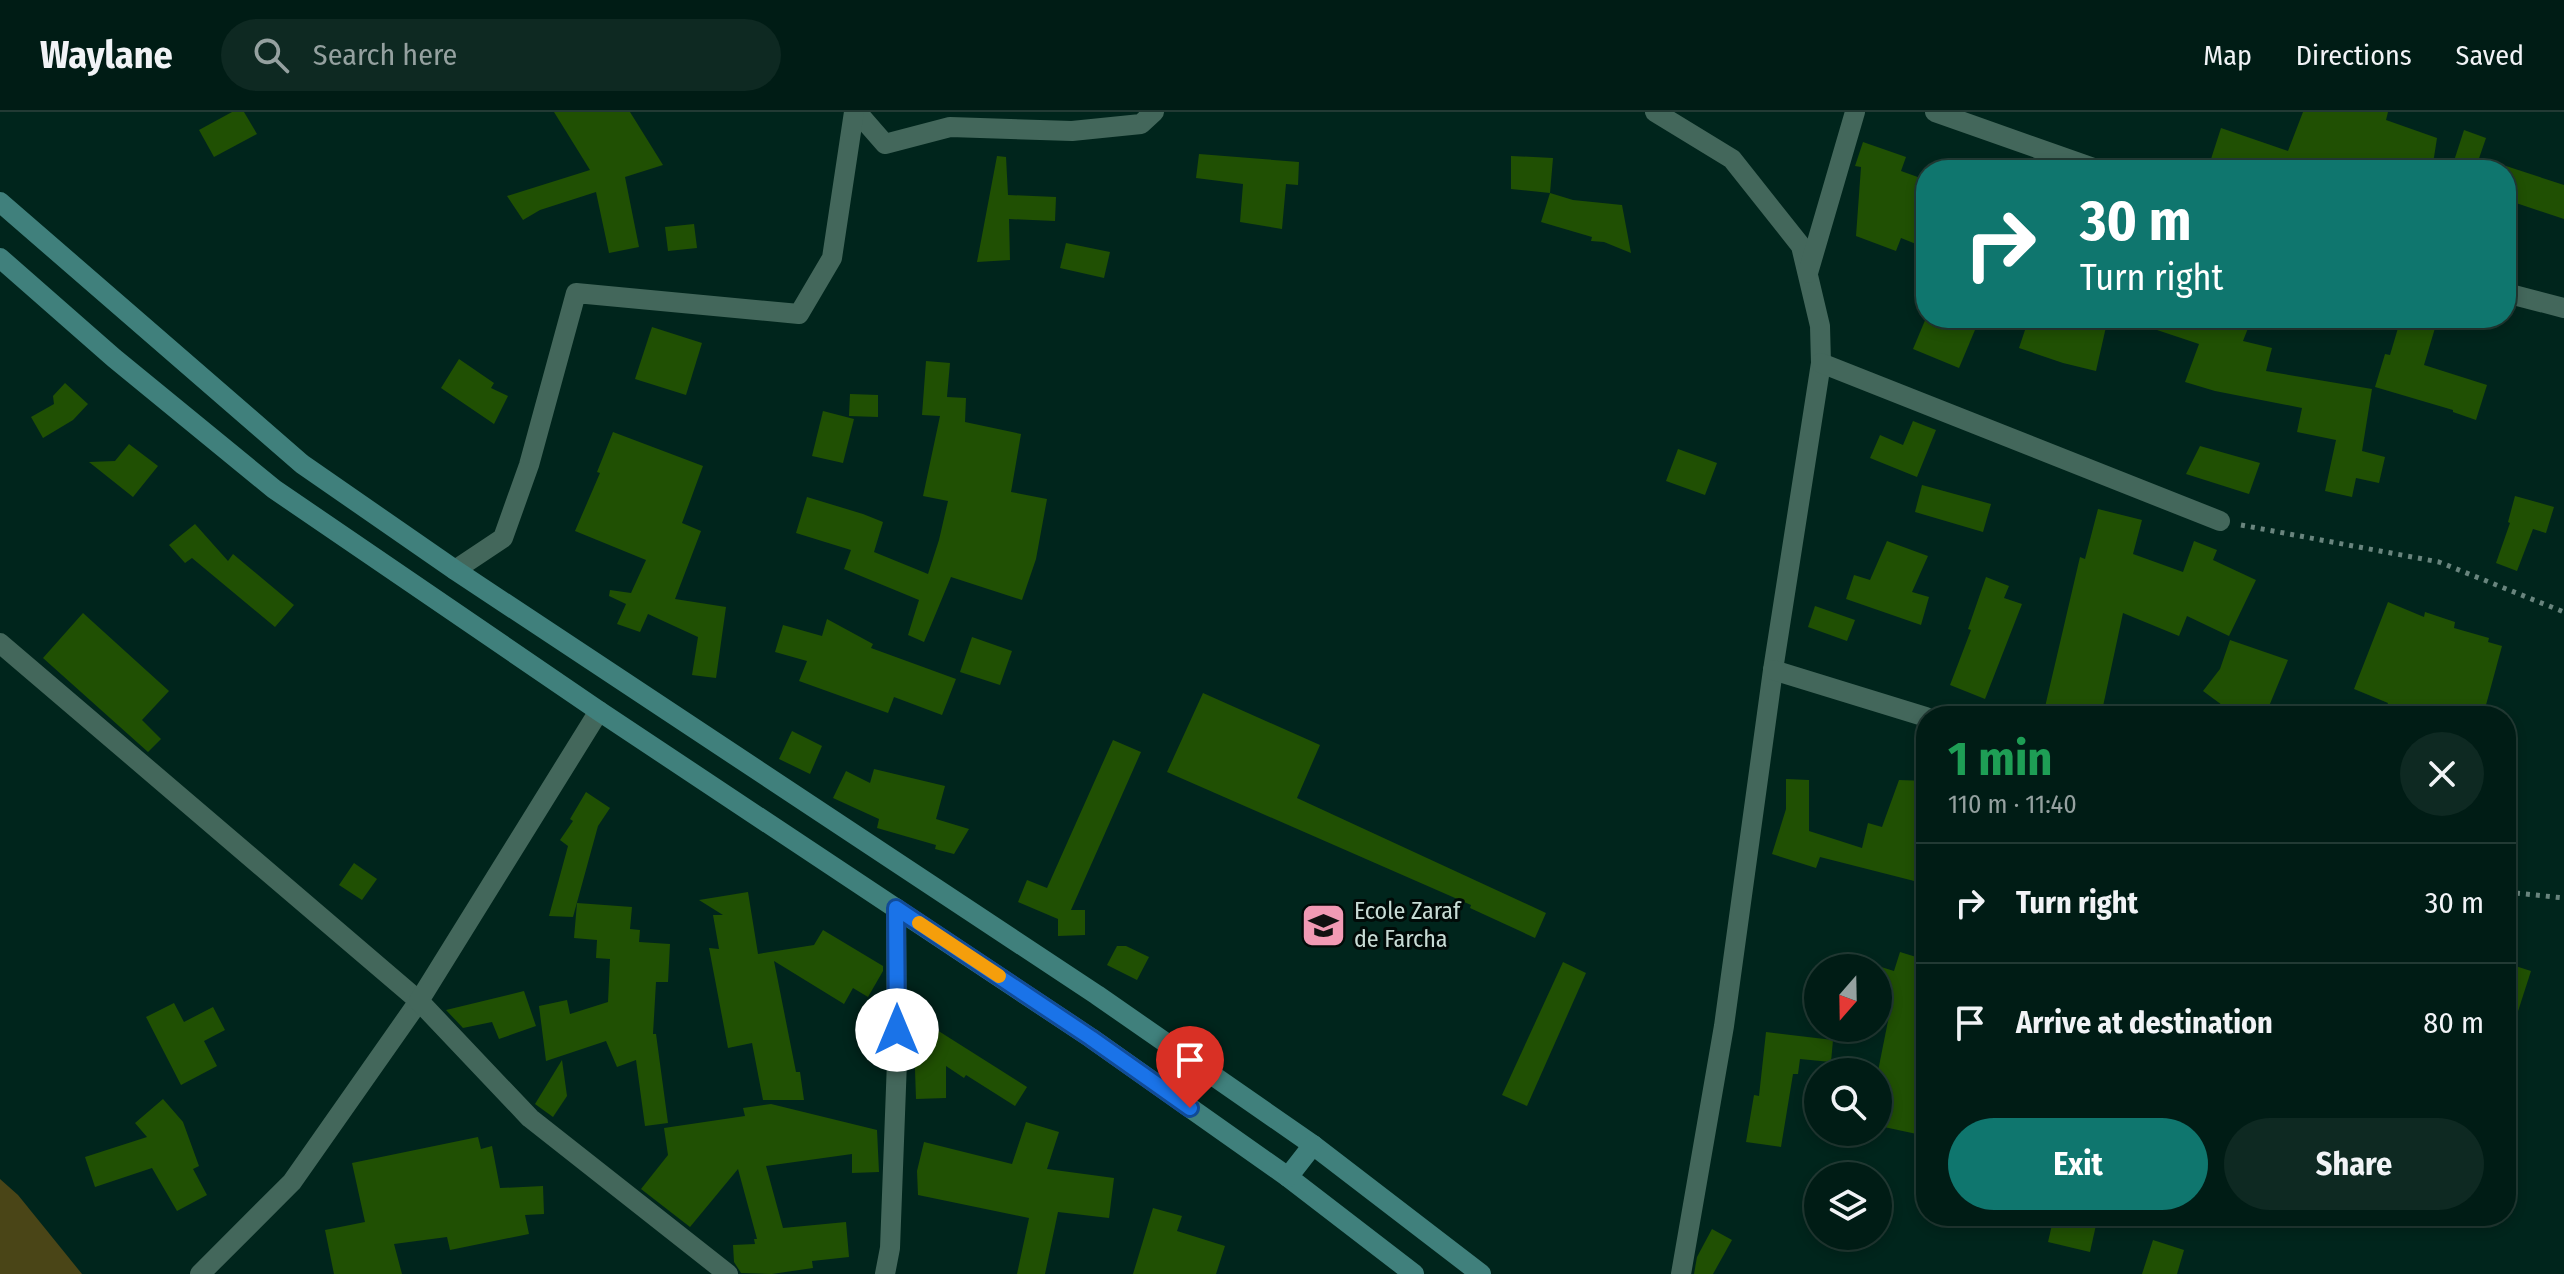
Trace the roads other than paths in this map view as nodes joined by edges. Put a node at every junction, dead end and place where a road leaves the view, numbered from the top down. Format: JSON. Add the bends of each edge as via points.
{"nodes":[{"id":1,"x":855,"y":112,"type":"edge"},
{"id":2,"x":1154,"y":112,"type":"edge"},
{"id":3,"x":1655,"y":112,"type":"edge"},
{"id":4,"x":1855,"y":112,"type":"edge"},
{"id":5,"x":1935,"y":112,"type":"edge"},
{"id":6,"x":2071,"y":160,"type":"edge"},
{"id":7,"x":0,"y":202,"type":"edge"},
{"id":8,"x":0,"y":258,"type":"edge"},
{"id":9,"x":1808,"y":275,"type":"junction"},
{"id":10,"x":2516,"y":296,"type":"edge"},
{"id":11,"x":2564,"y":308,"type":"edge"},
{"id":12,"x":1821,"y":363,"type":"junction"},
{"id":13,"x":2220,"y":521,"type":"road end"},
{"id":14,"x":455,"y":570,"type":"junction"},
{"id":15,"x":0,"y":643,"type":"edge"},
{"id":16,"x":1773,"y":670,"type":"junction"},
{"id":17,"x":599,"y":711,"type":"junction"},
{"id":18,"x":1916,"y":714,"type":"edge"},
{"id":19,"x":896,"y":908,"type":"junction"},
{"id":20,"x":419,"y":1001,"type":"junction"},
{"id":21,"x":1313,"y":1145,"type":"junction"},
{"id":22,"x":1288,"y":1177,"type":"junction"},
{"id":23,"x":200,"y":1274,"type":"edge"},
{"id":24,"x":728,"y":1274,"type":"edge"},
{"id":25,"x":885,"y":1274,"type":"edge"},
{"id":26,"x":1414,"y":1274,"type":"edge"},
{"id":27,"x":1481,"y":1274,"type":"edge"},
{"id":28,"x":1681,"y":1274,"type":"edge"}],
"edges":[{"from":1,"to":2,"type":"street","via":[[885,144],[950,127],[1072,131],[1141,124]]},
{"from":1,"to":14,"type":"street","via":[[832,258],[799,314],[576,293],[529,465],[503,538]]},
{"from":3,"to":9,"type":"street","via":[[1732,159],[1801,246]]},
{"from":4,"to":9,"type":"street"},
{"from":5,"to":6,"type":"street"},
{"from":7,"to":14,"type":"street","via":[[302,464]]},
{"from":8,"to":17,"type":"street","via":[[274,489]]},
{"from":9,"to":12,"type":"street","via":[[1820,326]]},
{"from":10,"to":11,"type":"street"},
{"from":12,"to":13,"type":"street"},
{"from":12,"to":16,"type":"street"},
{"from":14,"to":21,"type":"street","via":[[1097,995]]},
{"from":15,"to":20,"type":"street"},
{"from":16,"to":18,"type":"street"},
{"from":16,"to":28,"type":"street","via":[[1724,1026]]},
{"from":17,"to":19,"type":"street"},
{"from":17,"to":20,"type":"street"},
{"from":19,"to":22,"type":"street"},
{"from":19,"to":25,"type":"street","via":[[897,1061]]},
{"from":20,"to":23,"type":"street","via":[[292,1182]]},
{"from":20,"to":24,"type":"street","via":[[530,1118]]},
{"from":21,"to":22,"type":"street"},
{"from":21,"to":27,"type":"street"},
{"from":22,"to":26,"type":"street"}]}
